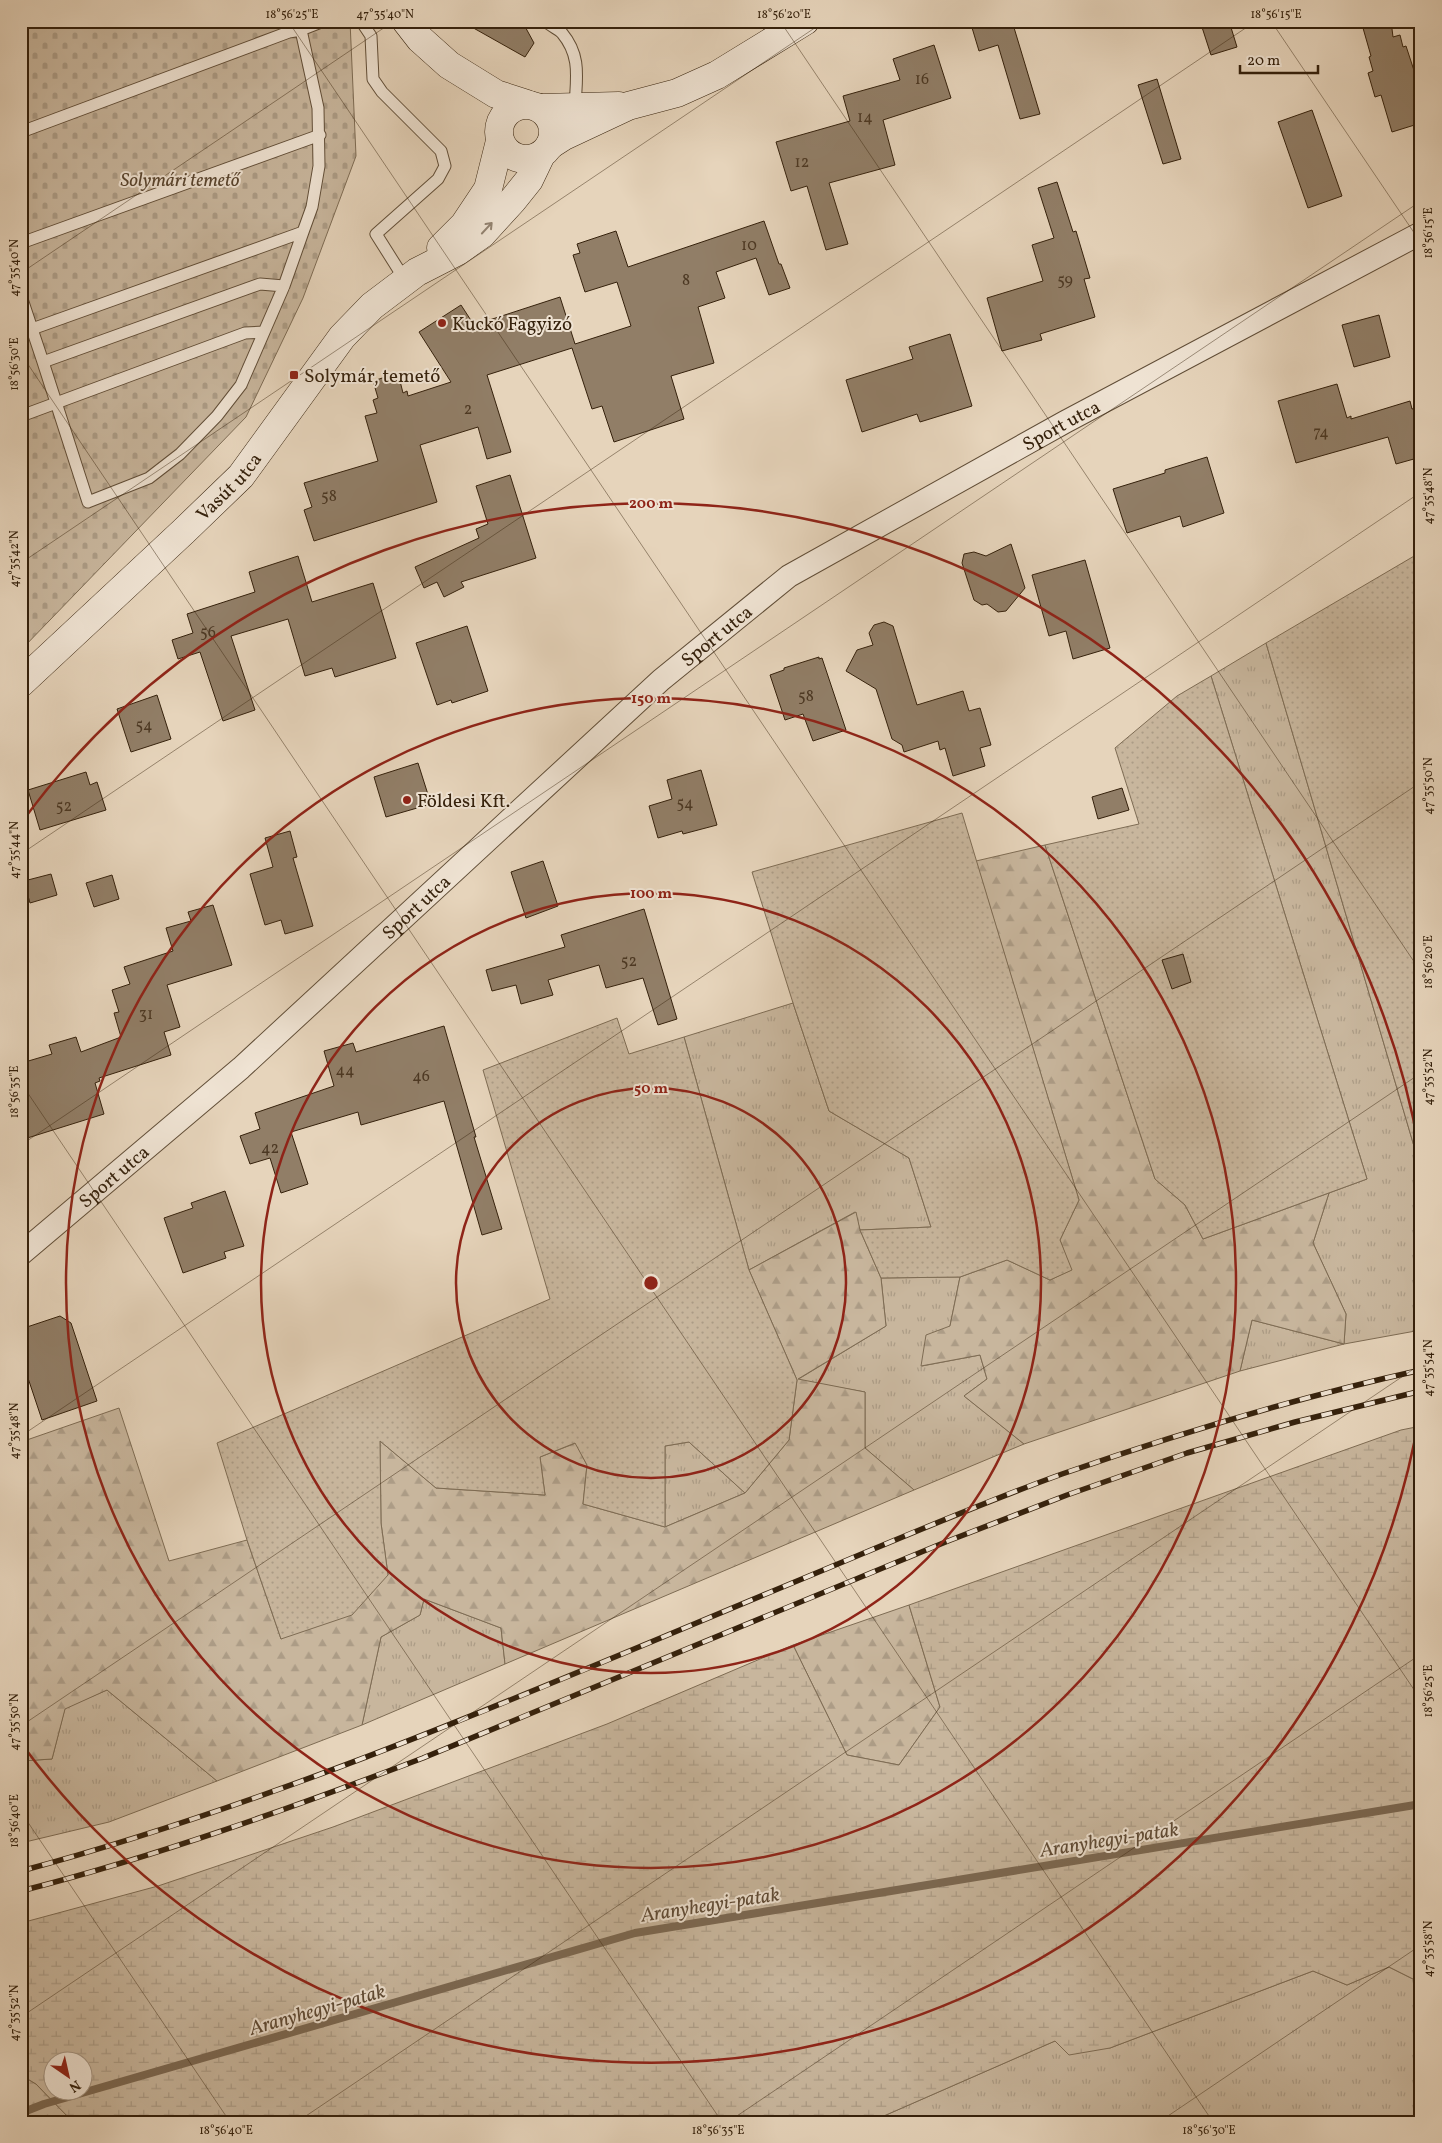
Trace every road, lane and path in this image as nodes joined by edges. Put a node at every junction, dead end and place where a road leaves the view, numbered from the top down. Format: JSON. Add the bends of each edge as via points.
{"nodes":[{"id":1,"x":324,"y":21,"type":"edge"},
{"id":2,"x":361,"y":21,"type":"edge"},
{"id":3,"x":406,"y":21,"type":"edge"},
{"id":4,"x":546,"y":21,"type":"edge"},
{"id":5,"x":805,"y":21,"type":"edge"},
{"id":6,"x":298,"y":26,"type":"edge"},
{"id":7,"x":449,"y":65,"type":"junction"},
{"id":8,"x":534,"y":106,"type":"junction"},
{"id":9,"x":628,"y":106,"type":"junction"},
{"id":10,"x":575,"y":108,"type":"junction"},
{"id":11,"x":21,"y":132,"type":"edge"},
{"id":12,"x":320,"y":134,"type":"junction"},
{"id":13,"x":499,"y":135,"type":"junction"},
{"id":14,"x":546,"y":150,"type":"junction"},
{"id":15,"x":303,"y":232,"type":"junction"},
{"id":16,"x":1421,"y":233,"type":"edge"},
{"id":17,"x":21,"y":243,"type":"edge"},
{"id":18,"x":411,"y":276,"type":"junction"},
{"id":19,"x":284,"y":286,"type":"junction"},
{"id":20,"x":21,"y":296,"type":"edge"},
{"id":21,"x":32,"y":329,"type":"junction"},
{"id":22,"x":264,"y":332,"type":"junction"},
{"id":23,"x":43,"y":362,"type":"junction"},
{"id":24,"x":56,"y":404,"type":"junction"},
{"id":25,"x":21,"y":416,"type":"edge"},
{"id":26,"x":21,"y":683,"type":"edge"},
{"id":27,"x":21,"y":1254,"type":"edge"}],
"edges":[{"from":1,"to":6,"type":"lane"},
{"from":2,"to":18,"type":"lane","via":[[372,36],[373,79],[441,151],[445,166],[438,179],[376,234]]},
{"from":3,"to":7,"type":"street","via":[[420,39]]},
{"from":4,"to":10,"type":"lane","via":[[560,31],[577,62]]},
{"from":5,"to":9,"type":"street","via":[[717,75],[677,93]]},
{"from":6,"to":11,"type":"lane"},
{"from":6,"to":12,"type":"lane","via":[[318,108]]},
{"from":7,"to":8,"type":"street","via":[[496,94]]},
{"from":7,"to":13,"type":"street"},
{"from":8,"to":10,"type":"street"},
{"from":8,"to":13,"type":"street","via":[[514,107],[504,116]]},
{"from":8,"to":14,"type":"street","via":[[550,118],[554,131]]},
{"from":9,"to":10,"type":"street"},
{"from":9,"to":14,"type":"street","via":[[564,136]]},
{"from":12,"to":15,"type":"lane","via":[[312,207]]},
{"from":12,"to":17,"type":"lane"},
{"from":13,"to":14,"type":"street","via":[[507,152],[517,158],[530,159]]},
{"from":13,"to":18,"type":"street","name":"Vasút utca","via":[[488,189],[464,225]]},
{"from":18,"to":14,"type":"street","name":"Vasút utca","one_way":true,"via":[[482,234],[529,180]]},
{"from":15,"to":19,"type":"lane"},
{"from":15,"to":21,"type":"lane"},
{"from":16,"to":27,"type":"street","name":"Sport utca","via":[[1065,422],[789,576],[661,680],[241,1068]]},
{"from":18,"to":26,"type":"street","name":"Vasút utca","via":[[372,306],[342,337],[241,476]]},
{"from":19,"to":22,"type":"lane"},
{"from":19,"to":23,"type":"lane","via":[[260,284]]},
{"from":20,"to":21,"type":"lane"},
{"from":21,"to":23,"type":"lane"},
{"from":22,"to":24,"type":"lane","via":[[245,333]]},
{"from":22,"to":24,"type":"lane","via":[[240,385],[217,416],[180,454],[149,478],[88,502]]},
{"from":23,"to":24,"type":"lane"},
{"from":24,"to":25,"type":"lane"}]}
